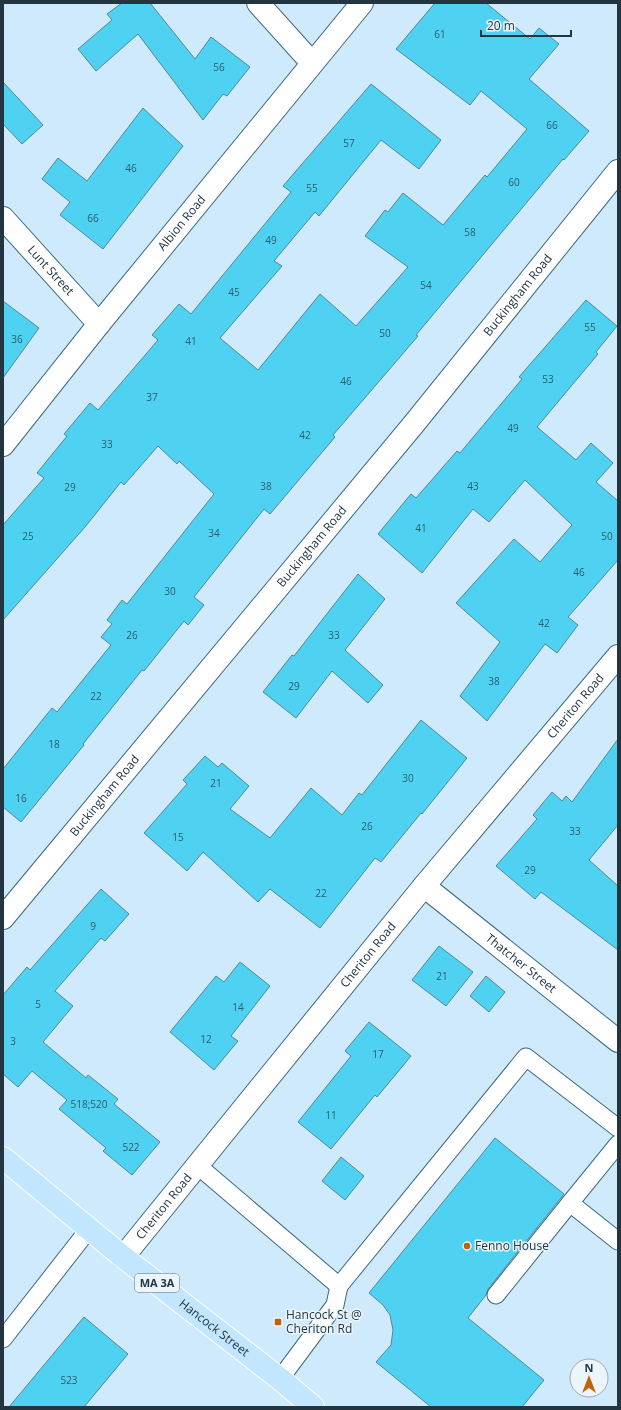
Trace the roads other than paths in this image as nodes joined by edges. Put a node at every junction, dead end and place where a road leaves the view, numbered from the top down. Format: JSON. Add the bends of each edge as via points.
{"nodes":[{"id":1,"x":258,"y":3,"type":"edge"},
{"id":2,"x":362,"y":3,"type":"edge"},
{"id":3,"x":312,"y":63,"type":"junction"},
{"id":4,"x":618,"y":171,"type":"edge"},
{"id":5,"x":3,"y":218,"type":"edge"},
{"id":6,"x":99,"y":324,"type":"junction"},
{"id":7,"x":3,"y":445,"type":"edge"},
{"id":8,"x":618,"y":656,"type":"edge"},
{"id":9,"x":424,"y":886,"type":"junction"},
{"id":10,"x":3,"y":918,"type":"edge"},
{"id":11,"x":618,"y":1041,"type":"edge"},
{"id":12,"x":618,"y":1128,"type":"edge"},
{"id":13,"x":618,"y":1144,"type":"edge"},
{"id":14,"x":3,"y":1158,"type":"edge"},
{"id":15,"x":197,"y":1165,"type":"junction"},
{"id":16,"x":570,"y":1203,"type":"junction"},
{"id":17,"x":89,"y":1229,"type":"junction"},
{"id":18,"x":618,"y":1241,"type":"edge"},
{"id":19,"x":123,"y":1256,"type":"junction"},
{"id":20,"x":339,"y":1286,"type":"junction"},
{"id":21,"x":496,"y":1295,"type":"dead end"},
{"id":22,"x":3,"y":1340,"type":"edge"},
{"id":23,"x":280,"y":1379,"type":"junction"},
{"id":24,"x":312,"y":1407,"type":"edge"}],
"edges":[{"from":1,"to":3,"type":"street"},
{"from":2,"to":3,"type":"street","name":"Albion Road"},
{"from":3,"to":6,"type":"street","name":"Albion Road"},
{"from":4,"to":10,"type":"street","name":"Buckingham Road","via":[[413,425]]},
{"from":5,"to":6,"type":"street","name":"Lunt Street"},
{"from":6,"to":7,"type":"street","name":"Albion Road"},
{"from":8,"to":9,"type":"street","name":"Cheriton Road"},
{"from":9,"to":11,"type":"street","name":"Thatcher Street"},
{"from":9,"to":15,"type":"street","name":"Cheriton Road"},
{"from":12,"to":20,"type":"lane","via":[[526,1057]]},
{"from":13,"to":16,"type":"lane"},
{"from":14,"to":17,"type":"main road","name":"Hancock Street","number":"MA 3A"},
{"from":15,"to":19,"type":"street","name":"Cheriton Road"},
{"from":15,"to":20,"type":"lane"},
{"from":16,"to":18,"type":"lane"},
{"from":16,"to":21,"type":"lane"},
{"from":17,"to":19,"type":"main road","name":"Hancock Street","number":"MA 3A"},
{"from":17,"to":22,"type":"lane"},
{"from":19,"to":23,"type":"main road","name":"Hancock Street","number":"MA 3A"},
{"from":20,"to":23,"type":"lane","via":[[335,1305]]},
{"from":23,"to":24,"type":"main road","name":"Hancock Street","number":"MA 3A"}]}
